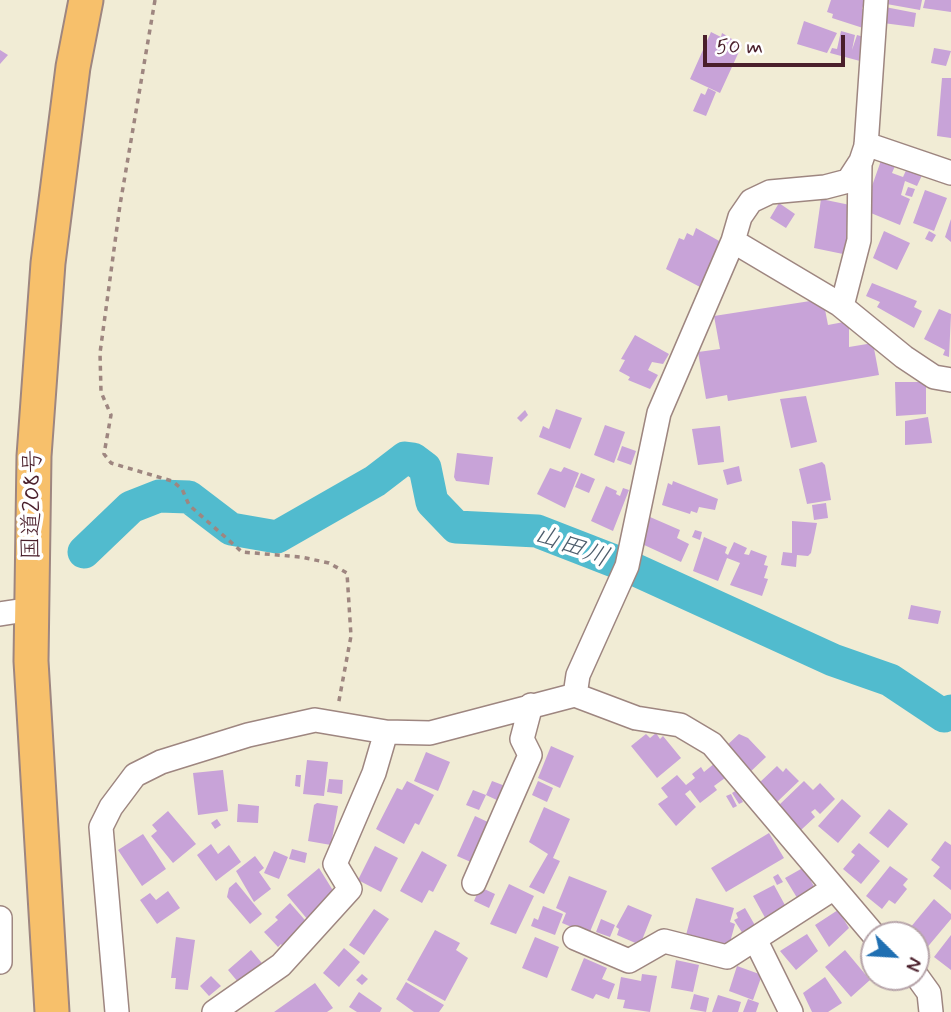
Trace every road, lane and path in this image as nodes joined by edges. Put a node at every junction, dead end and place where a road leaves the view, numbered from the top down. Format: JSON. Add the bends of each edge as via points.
{"nodes":[{"id":1,"x":86,"y":0,"type":"edge"},
{"id":2,"x":155,"y":0,"type":"edge"},
{"id":3,"x":876,"y":0,"type":"edge"},
{"id":4,"x":863,"y":154,"type":"junction"},
{"id":5,"x":951,"y":173,"type":"edge"},
{"id":6,"x":733,"y":241,"type":"junction"},
{"id":7,"x":842,"y":306,"type":"junction"},
{"id":8,"x":951,"y":380,"type":"edge"},
{"id":9,"x":16,"y":612,"type":"edge"},
{"id":10,"x":575,"y":695,"type":"junction"},
{"id":11,"x":531,"y":705,"type":"junction"},
{"id":12,"x":335,"y":723,"type":"junction"},
{"id":13,"x":386,"y":732,"type":"junction"},
{"id":14,"x":474,"y":883,"type":"dead end"},
{"id":15,"x":834,"y":888,"type":"junction"},
{"id":16,"x":0,"y":918,"type":"edge"},
{"id":17,"x":862,"y":921,"type":"edge"},
{"id":18,"x":575,"y":938,"type":"dead end"},
{"id":19,"x":755,"y":939,"type":"junction"},
{"id":20,"x":0,"y":962,"type":"edge"},
{"id":21,"x":928,"y":991,"type":"edge"},
{"id":22,"x":52,"y":1012,"type":"edge"},
{"id":23,"x":117,"y":1012,"type":"edge"},
{"id":24,"x":214,"y":1012,"type":"edge"},
{"id":25,"x":791,"y":1012,"type":"edge"},
{"id":26,"x":931,"y":1012,"type":"edge"}],
"edges":[{"from":1,"to":9,"type":"highway","name":"国道208号","via":[[48,263],[34,456]]},
{"from":2,"to":12,"type":"path","via":[[100,353],[101,392],[110,415],[104,454],[111,463],[172,481],[182,489],[189,505],[242,552],[301,557],[329,563],[347,573],[351,636]]},
{"from":3,"to":4,"type":"street"},
{"from":4,"to":5,"type":"street"},
{"from":4,"to":6,"type":"street","via":[[848,181],[770,192],[751,201]]},
{"from":4,"to":7,"type":"street","via":[[859,240]]},
{"from":6,"to":7,"type":"street"},
{"from":6,"to":10,"type":"street","via":[[659,413],[624,572],[578,675]]},
{"from":7,"to":8,"type":"street","via":[[904,357],[934,377]]},
{"from":9,"to":22,"type":"highway","name":"国道208号","via":[[31,661]]},
{"from":10,"to":11,"type":"street"},
{"from":10,"to":15,"type":"street","via":[[636,718],[680,725],[712,744]]},
{"from":11,"to":13,"type":"street","via":[[430,733]]},
{"from":11,"to":14,"type":"street","via":[[522,739],[530,754]]},
{"from":12,"to":13,"type":"street"},
{"from":12,"to":23,"type":"street","via":[[315,720],[248,736],[161,762],[135,775],[101,827]]},
{"from":13,"to":24,"type":"street","via":[[374,773],[335,864],[350,889],[281,965]]},
{"from":15,"to":17,"type":"street"},
{"from":15,"to":19,"type":"street"},
{"from":16,"to":20,"type":"street"},
{"from":18,"to":19,"type":"street","via":[[629,961],[664,941],[727,957]]},
{"from":19,"to":25,"type":"street"},
{"from":21,"to":26,"type":"street"}]}
